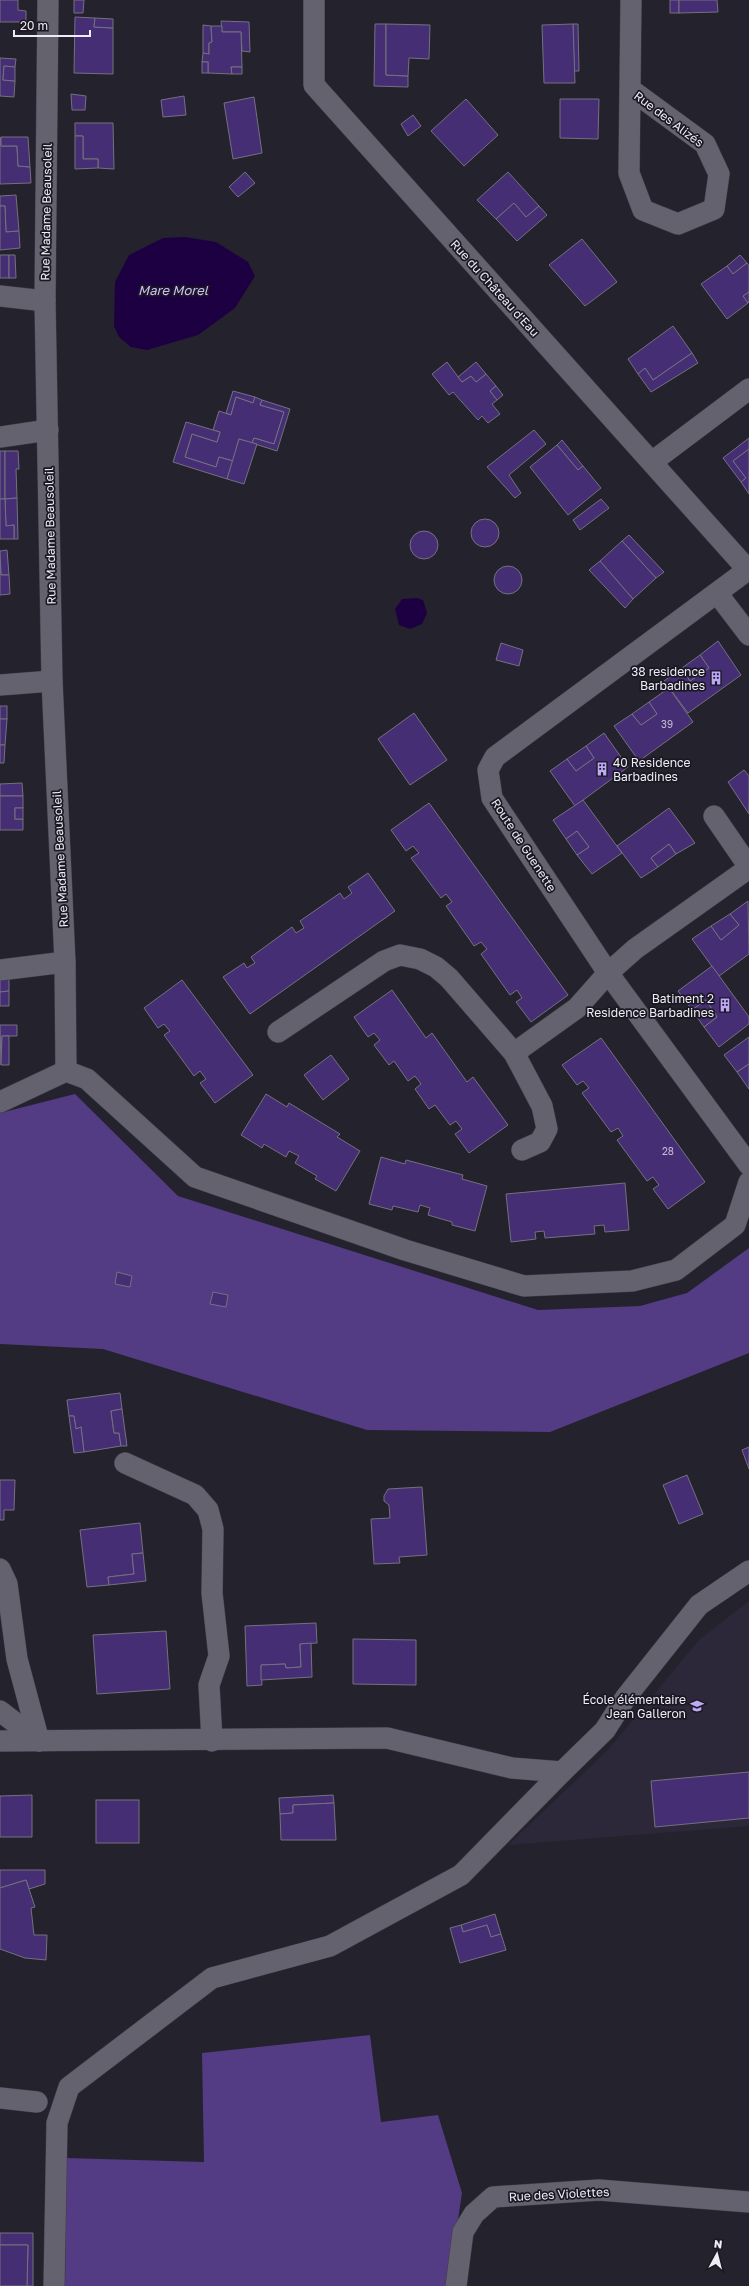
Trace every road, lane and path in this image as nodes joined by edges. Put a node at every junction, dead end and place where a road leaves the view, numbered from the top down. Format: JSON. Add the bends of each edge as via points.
{"nodes":[{"id":1,"x":48,"y":0,"type":"edge"},
{"id":2,"x":314,"y":0,"type":"edge"},
{"id":3,"x":631,"y":0,"type":"edge"},
{"id":4,"x":630,"y":89,"type":"junction"},
{"id":5,"x":0,"y":296,"type":"edge"},
{"id":6,"x":45,"y":301,"type":"junction"},
{"id":7,"x":749,"y":389,"type":"edge"},
{"id":8,"x":48,"y":430,"type":"junction"},
{"id":9,"x":0,"y":437,"type":"edge"},
{"id":10,"x":652,"y":462,"type":"junction"},
{"id":11,"x":748,"y":570,"type":"edge"},
{"id":12,"x":717,"y":594,"type":"junction"},
{"id":13,"x":749,"y":635,"type":"edge"},
{"id":14,"x":52,"y":681,"type":"junction"},
{"id":15,"x":0,"y":685,"type":"edge"},
{"id":16,"x":714,"y":816,"type":"dead end"},
{"id":17,"x":749,"y":868,"type":"edge"},
{"id":18,"x":64,"y":962,"type":"junction"},
{"id":19,"x":0,"y":970,"type":"edge"},
{"id":20,"x":608,"y":973,"type":"junction"},
{"id":21,"x":278,"y":1032,"type":"dead end"},
{"id":22,"x":514,"y":1053,"type":"junction"},
{"id":23,"x":66,"y":1071,"type":"junction"},
{"id":24,"x":0,"y":1102,"type":"edge"},
{"id":25,"x":522,"y":1150,"type":"dead end"},
{"id":26,"x":749,"y":1165,"type":"edge"},
{"id":27,"x":749,"y":1182,"type":"edge"},
{"id":28,"x":125,"y":1463,"type":"dead end"},
{"id":29,"x":0,"y":1568,"type":"edge"},
{"id":30,"x":749,"y":1571,"type":"edge"},
{"id":31,"x":0,"y":1711,"type":"edge"},
{"id":32,"x":0,"y":1741,"type":"edge"},
{"id":33,"x":39,"y":1741,"type":"junction"},
{"id":34,"x":212,"y":1741,"type":"junction"},
{"id":35,"x":562,"y":1772,"type":"junction"},
{"id":36,"x":0,"y":2098,"type":"edge"},
{"id":37,"x":36,"y":2102,"type":"dead end"},
{"id":38,"x":749,"y":2202,"type":"edge"},
{"id":39,"x":54,"y":2286,"type":"edge"},
{"id":40,"x":456,"y":2286,"type":"edge"}],
"edges":[{"from":1,"to":6,"type":"street","name":"Rue Madame Beausoleil"},
{"from":2,"to":10,"type":"street","name":"Rue du Château d'Eau","via":[[314,85]]},
{"from":3,"to":4,"type":"street","name":"Rue des Alizés"},
{"from":4,"to":4,"type":"street","name":"Rue des Alizés","via":[[705,144],[719,174],[714,209],[678,224],[643,210],[629,173]]},
{"from":5,"to":6,"type":"street"},
{"from":6,"to":8,"type":"street","name":"Rue Madame Beausoleil"},
{"from":7,"to":10,"type":"street"},
{"from":8,"to":9,"type":"street"},
{"from":8,"to":14,"type":"street","name":"Rue Madame Beausoleil"},
{"from":10,"to":11,"type":"street","name":"Rue du Château d'Eau"},
{"from":11,"to":12,"type":"street","name":"Route de Guenette"},
{"from":12,"to":13,"type":"street"},
{"from":12,"to":20,"type":"street","name":"Route de Guenette","via":[[495,757],[488,770],[492,798]]},
{"from":14,"to":15,"type":"street"},
{"from":14,"to":18,"type":"street","name":"Rue Madame Beausoleil"},
{"from":16,"to":17,"type":"street"},
{"from":17,"to":20,"type":"street","via":[[635,949]]},
{"from":18,"to":19,"type":"street"},
{"from":18,"to":23,"type":"street","name":"Rue Madame Beausoleil"},
{"from":20,"to":22,"type":"street","via":[[577,1008]]},
{"from":20,"to":26,"type":"street","name":"Route de Guenette"},
{"from":21,"to":22,"type":"street","via":[[384,961],[400,954],[420,959],[436,967],[449,978]]},
{"from":22,"to":25,"type":"street","via":[[542,1106],[547,1129],[540,1142]]},
{"from":23,"to":24,"type":"street"},
{"from":23,"to":27,"type":"street","via":[[87,1080],[195,1177],[405,1250],[524,1286],[632,1281],[676,1270],[735,1225]]},
{"from":28,"to":34,"type":"street","via":[[195,1495],[208,1510],[214,1529],[212,1593],[219,1656],[209,1685]]},
{"from":29,"to":33,"type":"street","via":[[7,1584],[17,1659]]},
{"from":30,"to":35,"type":"street","via":[[698,1605],[626,1697],[605,1730]]},
{"from":31,"to":33,"type":"street"},
{"from":32,"to":33,"type":"street"},
{"from":33,"to":34,"type":"street"},
{"from":34,"to":35,"type":"street","via":[[387,1738],[512,1768]]},
{"from":35,"to":39,"type":"street","via":[[461,1875],[330,1946],[212,1978],[69,2087],[57,2123]]},
{"from":36,"to":37,"type":"street"},
{"from":38,"to":40,"type":"street","name":"Rue des Violettes","via":[[599,2190],[493,2197],[474,2214],[463,2232]]}]}
